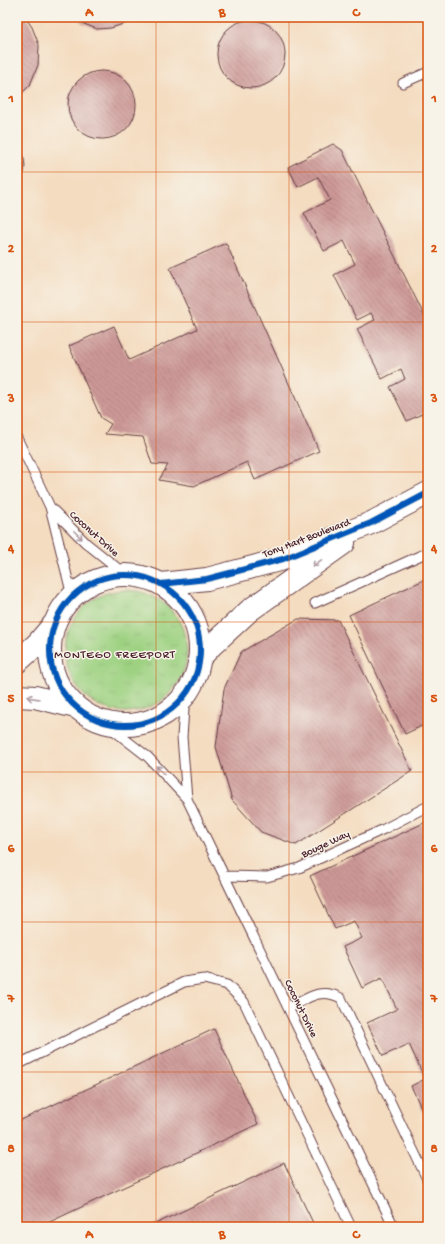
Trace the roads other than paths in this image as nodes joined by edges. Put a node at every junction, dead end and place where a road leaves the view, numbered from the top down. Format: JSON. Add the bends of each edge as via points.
{"nodes":[{"id":1,"x":428,"y":72,"type":"edge"},
{"id":2,"x":403,"y":83,"type":"dead end"},
{"id":3,"x":17,"y":438,"type":"edge"},
{"id":4,"x":428,"y":493,"type":"edge"},
{"id":5,"x":50,"y":507,"type":"junction"},
{"id":6,"x":371,"y":523,"type":"junction"},
{"id":7,"x":428,"y":552,"type":"edge"},
{"id":8,"x":126,"y":575,"type":"junction"},
{"id":9,"x":161,"y":584,"type":"junction"},
{"id":10,"x":72,"y":596,"type":"junction"},
{"id":11,"x":315,"y":603,"type":"dead end"},
{"id":12,"x":54,"y":624,"type":"junction"},
{"id":13,"x":199,"y":659,"type":"junction"},
{"id":14,"x":17,"y":662,"type":"edge"},
{"id":15,"x":184,"y":695,"type":"junction"},
{"id":16,"x":17,"y":696,"type":"edge"},
{"id":17,"x":76,"y":707,"type":"junction"},
{"id":18,"x":103,"y":722,"type":"junction"},
{"id":19,"x":187,"y":799,"type":"junction"},
{"id":20,"x":428,"y":806,"type":"edge"},
{"id":21,"x":224,"y":876,"type":"junction"},
{"id":22,"x":289,"y":1008,"type":"junction"},
{"id":23,"x":17,"y":1065,"type":"edge"},
{"id":24,"x":428,"y":1181,"type":"edge"},
{"id":25,"x":351,"y":1227,"type":"edge"},
{"id":26,"x":394,"y":1227,"type":"edge"}],
"edges":[{"from":1,"to":2,"type":"lane"},
{"from":3,"to":5,"type":"lane","name":"Coconut Drive"},
{"from":4,"to":6,"type":"street","name":"Tony Hart Boulevard"},
{"from":5,"to":8,"type":"lane","name":"Coconut Drive","one_way":true,"via":[[86,543]]},
{"from":5,"to":10,"type":"lane","name":"Coconut Drive"},
{"from":6,"to":9,"type":"street","name":"Tony Hart Boulevard","via":[[283,559],[207,579]]},
{"from":6,"to":13,"type":"street","name":"Tony Hart Boulevard","one_way":true,"via":[[250,610]]},
{"from":7,"to":11,"type":"lane"},
{"from":8,"to":9,"type":"street","via":[[144,577]]},
{"from":8,"to":10,"type":"street","via":[[106,577]]},
{"from":9,"to":13,"type":"street","via":[[179,598],[192,616],[199,637]]},
{"from":10,"to":12,"type":"street"},
{"from":12,"to":14,"type":"street"},
{"from":12,"to":17,"type":"street","via":[[50,641],[50,660],[54,677],[63,693]]},
{"from":13,"to":15,"type":"street","via":[[194,678]]},
{"from":15,"to":18,"type":"street","via":[[168,711],[148,721],[125,725]]},
{"from":15,"to":19,"type":"lane","name":"Coconut Drive","via":[[182,737]]},
{"from":17,"to":16,"type":"street","one_way":true,"via":[[35,697]]},
{"from":17,"to":18,"type":"street","via":[[88,716]]},
{"from":19,"to":18,"type":"lane","name":"Coconut Drive","one_way":true,"via":[[148,757]]},
{"from":19,"to":21,"type":"lane","name":"Coconut Drive"},
{"from":20,"to":21,"type":"lane","name":"Bouge Way","via":[[299,868],[267,877]]},
{"from":21,"to":22,"type":"lane","name":"Coconut Drive"},
{"from":22,"to":24,"type":"lane","via":[[318,994],[331,993],[341,998]]},
{"from":22,"to":26,"type":"lane","name":"Coconut Drive"},
{"from":23,"to":25,"type":"lane","via":[[184,982],[204,979],[227,985],[244,1002]]}]}
